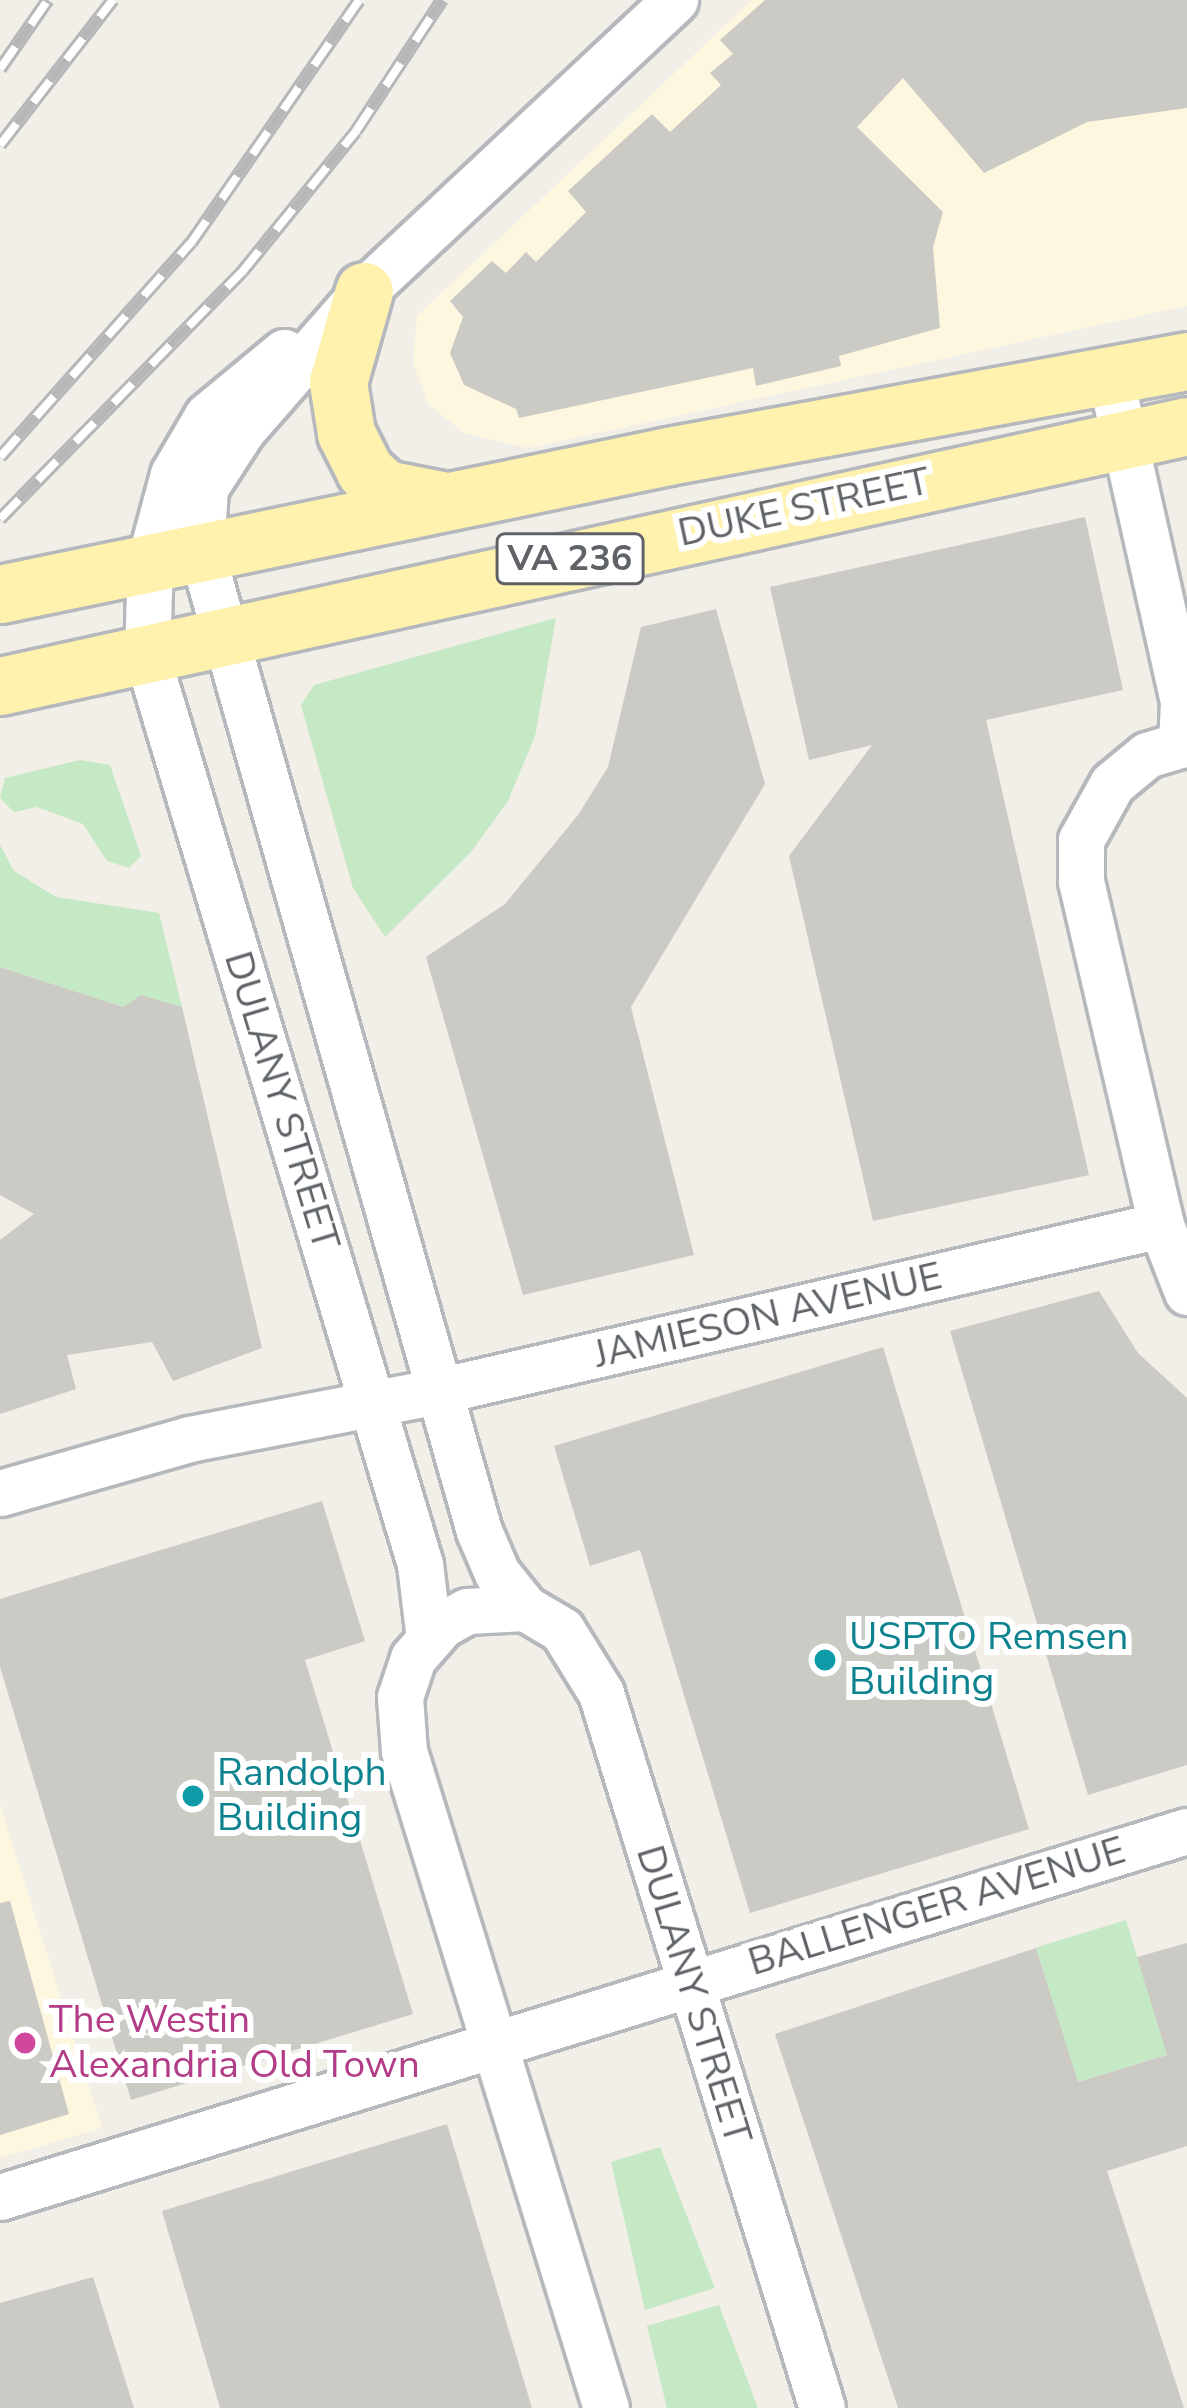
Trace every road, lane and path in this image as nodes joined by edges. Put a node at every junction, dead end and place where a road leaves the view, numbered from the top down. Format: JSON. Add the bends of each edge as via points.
{"nodes":[{"id":1,"x":675,"y":0,"type":"edge"},
{"id":2,"x":364,"y":291,"type":"junction"},
{"id":3,"x":1187,"y":361,"type":"edge"},
{"id":4,"x":1110,"y":375,"type":"junction"},
{"id":5,"x":1187,"y":426,"type":"edge"},
{"id":6,"x":1123,"y":437,"type":"junction"},
{"id":7,"x":446,"y":500,"type":"junction"},
{"id":8,"x":175,"y":555,"type":"junction"},
{"id":9,"x":0,"y":594,"type":"edge"},
{"id":10,"x":220,"y":637,"type":"junction"},
{"id":11,"x":148,"y":656,"type":"junction"},
{"id":12,"x":0,"y":686,"type":"edge"},
{"id":13,"x":1184,"y":744,"type":"edge"},
{"id":14,"x":1161,"y":1225,"type":"junction"},
{"id":15,"x":1187,"y":1292,"type":"edge"},
{"id":16,"x":434,"y":1392,"type":"junction"},
{"id":17,"x":374,"y":1404,"type":"junction"},
{"id":18,"x":0,"y":1492,"type":"edge"},
{"id":19,"x":524,"y":1608,"type":"junction"},
{"id":20,"x":429,"y":1639,"type":"junction"},
{"id":21,"x":1187,"y":1831,"type":"edge"},
{"id":22,"x":688,"y":1983,"type":"junction"},
{"id":23,"x":493,"y":2043,"type":"junction"},
{"id":24,"x":0,"y":2197,"type":"edge"},
{"id":25,"x":606,"y":2408,"type":"edge"},
{"id":26,"x":822,"y":2408,"type":"edge"}],
"edges":[{"from":1,"to":2,"type":"street"},
{"from":2,"to":7,"type":"main road","via":[[338,382],[346,433],[364,471],[386,489]]},
{"from":2,"to":8,"type":"street","via":[[223,399],[192,434]]},
{"from":3,"to":4,"type":"main road","name":"DUKE STREET","number":"VA 236"},
{"from":4,"to":6,"type":"street"},
{"from":4,"to":7,"type":"main road","name":"DUKE STREET","number":"VA 236"},
{"from":5,"to":6,"type":"main road","name":"DUKE STREET","number":"VA 236"},
{"from":6,"to":10,"type":"main road","name":"DUKE STREET","number":"VA 236"},
{"from":6,"to":13,"type":"street","via":[[1183,701]]},
{"from":7,"to":8,"type":"main road","name":"DUKE STREET","number":"VA 236"},
{"from":8,"to":9,"type":"main road","name":"DUKE STREET","number":"VA 236"},
{"from":8,"to":10,"type":"street","name":"DULANY STREET"},
{"from":8,"to":11,"type":"street","name":"DULANY STREET"},
{"from":10,"to":11,"type":"main road","name":"DUKE STREET","number":"VA 236"},
{"from":10,"to":16,"type":"street","name":"DULANY STREET"},
{"from":11,"to":12,"type":"main road","name":"DUKE STREET","number":"VA 236"},
{"from":11,"to":17,"type":"street","name":"DULANY STREET"},
{"from":13,"to":14,"type":"street","via":[[1147,755],[1112,784],[1081,840],[1081,881]]},
{"from":14,"to":15,"type":"street"},
{"from":14,"to":16,"type":"street","name":"JAMIESON AVENUE"},
{"from":16,"to":17,"type":"street","name":"JAMIESON AVENUE"},
{"from":16,"to":19,"type":"street","name":"DULANY STREET","via":[[479,1531]]},
{"from":17,"to":18,"type":"street","name":"JAMIESON AVENUE","via":[[189,1439]]},
{"from":17,"to":20,"type":"street","name":"DULANY STREET","via":[[420,1564]]},
{"from":19,"to":20,"type":"street","via":[[466,1611]]},
{"from":19,"to":22,"type":"street","name":"DULANY STREET","via":[[562,1630],[601,1693]]},
{"from":20,"to":23,"type":"street","via":[[400,1697],[404,1750]]},
{"from":21,"to":22,"type":"street","name":"BALLENGER AVENUE"},
{"from":22,"to":23,"type":"street","name":"BALLENGER AVENUE"},
{"from":22,"to":26,"type":"street","name":"DULANY STREET"},
{"from":23,"to":24,"type":"street","name":"BALLENGER AVENUE"},
{"from":23,"to":25,"type":"street"}]}
